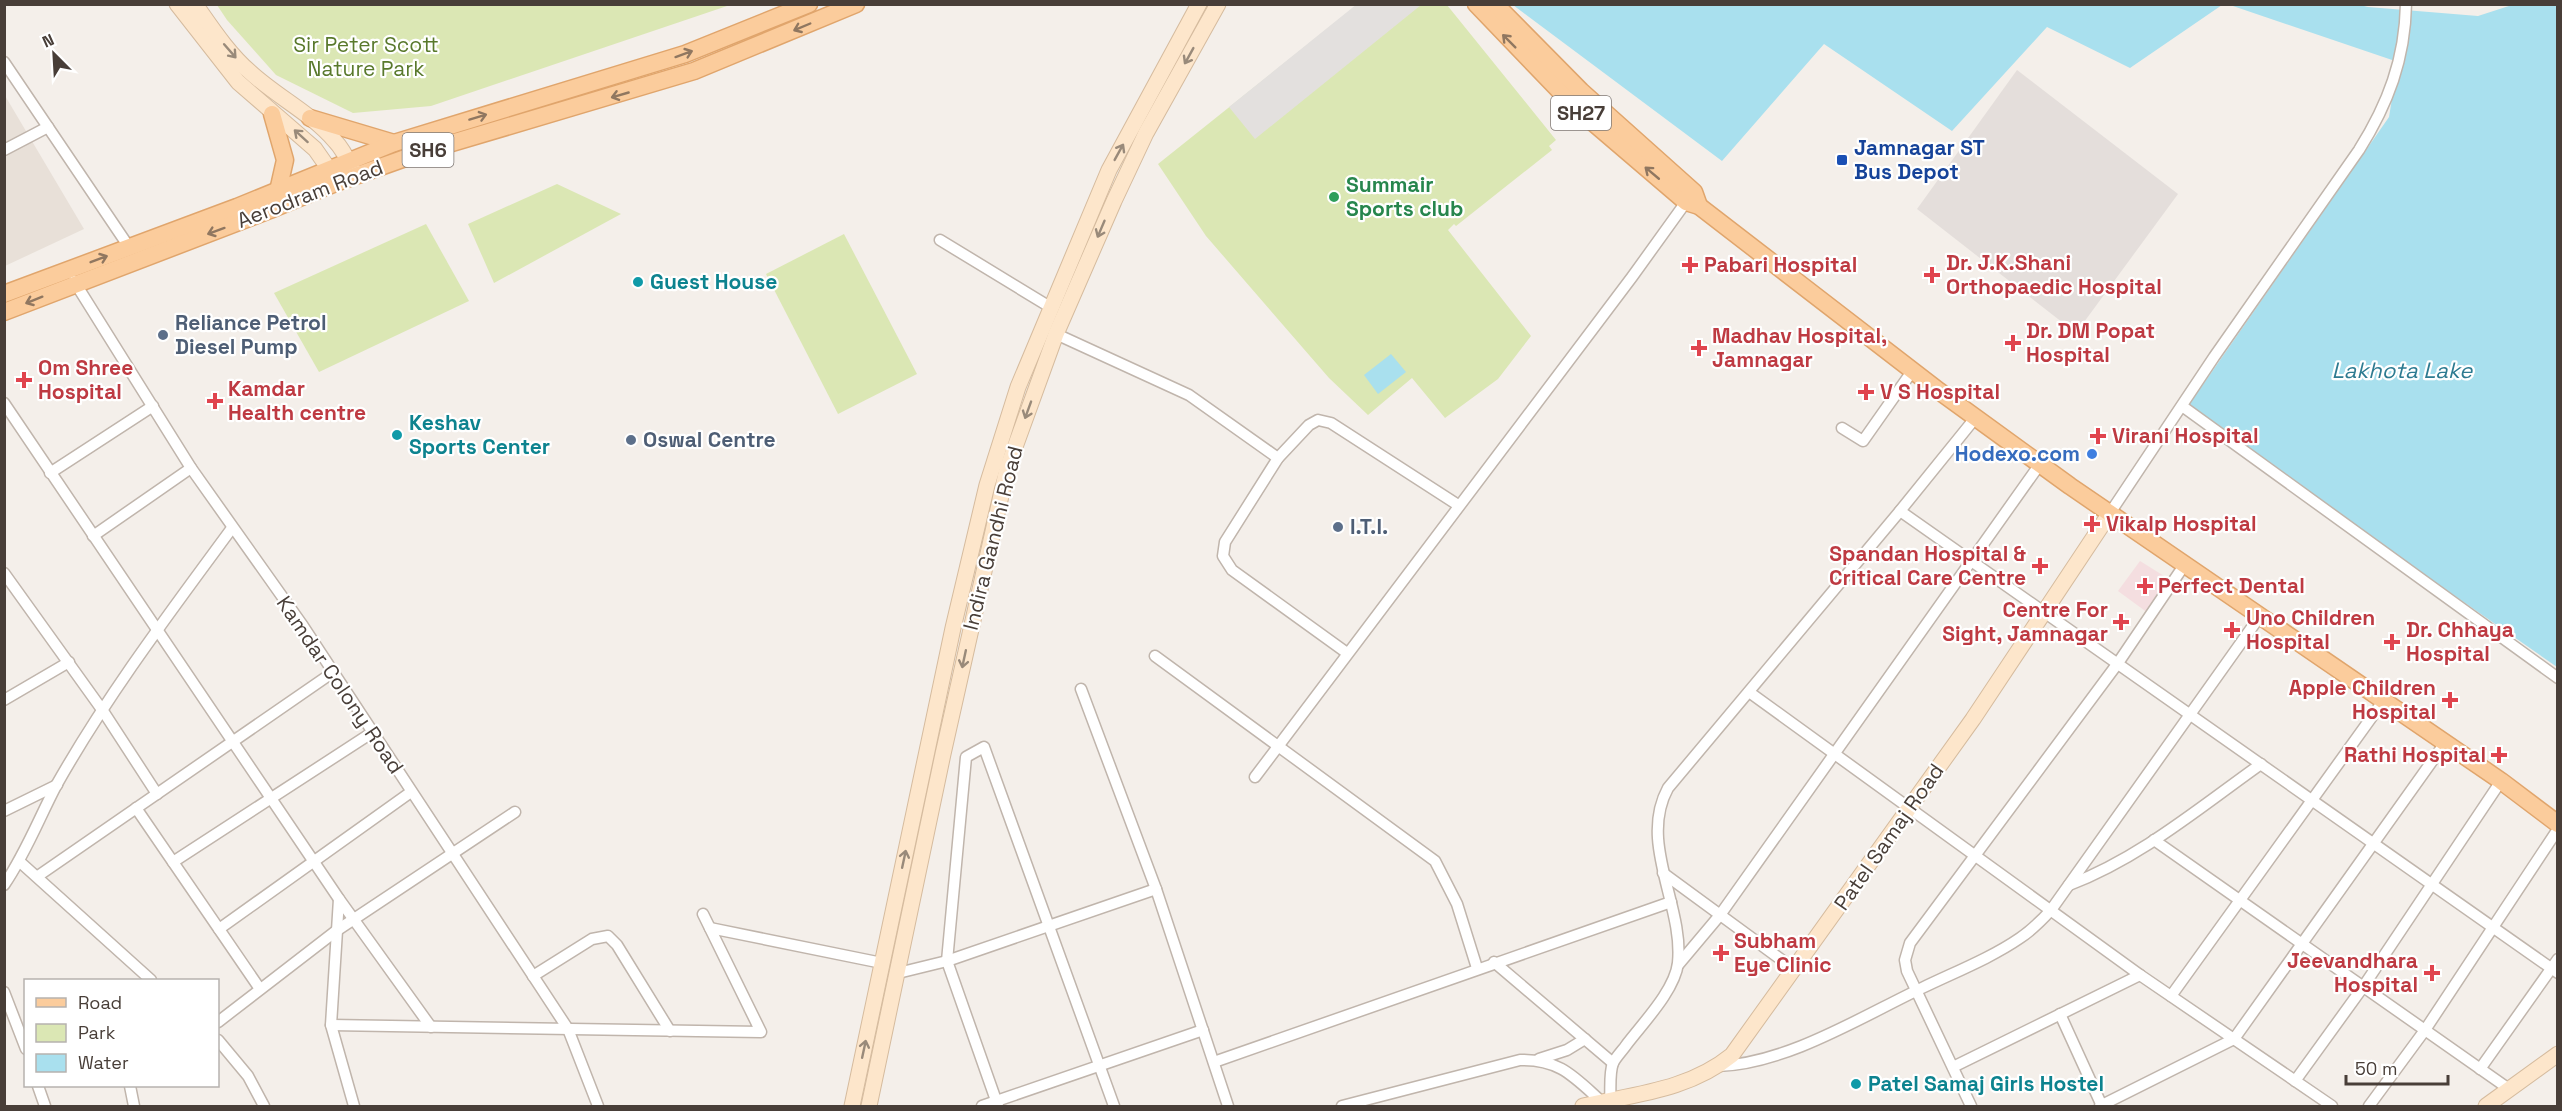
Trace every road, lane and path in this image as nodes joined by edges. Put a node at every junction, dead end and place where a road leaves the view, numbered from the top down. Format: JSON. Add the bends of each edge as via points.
{"nodes":[{"id":1,"x":177,"y":4,"type":"edge"},
{"id":2,"x":195,"y":4,"type":"edge"},
{"id":3,"x":809,"y":4,"type":"edge"},
{"id":4,"x":856,"y":4,"type":"edge"},
{"id":5,"x":1199,"y":4,"type":"edge"},
{"id":6,"x":1218,"y":4,"type":"edge"},
{"id":7,"x":1476,"y":4,"type":"edge"},
{"id":8,"x":1495,"y":4,"type":"edge"},
{"id":9,"x":2406,"y":4,"type":"edge"},
{"id":10,"x":4,"y":62,"type":"edge"},
{"id":11,"x":272,"y":114,"type":"junction"},
{"id":12,"x":310,"y":118,"type":"junction"},
{"id":13,"x":48,"y":127,"type":"junction"},
{"id":14,"x":394,"y":142,"type":"junction"},
{"id":15,"x":4,"y":150,"type":"edge"},
{"id":16,"x":352,"y":168,"type":"junction"},
{"id":17,"x":334,"y":175,"type":"junction"},
{"id":18,"x":278,"y":191,"type":"junction"},
{"id":19,"x":1693,"y":204,"type":"junction"},
{"id":20,"x":940,"y":240,"type":"dead end"},
{"id":21,"x":129,"y":247,"type":"junction"},
{"id":22,"x":71,"y":277,"type":"junction"},
{"id":23,"x":4,"y":294,"type":"edge"},
{"id":24,"x":1050,"y":307,"type":"junction"},
{"id":25,"x":4,"y":312,"type":"edge"},
{"id":26,"x":1056,"y":334,"type":"junction"},
{"id":27,"x":1913,"y":370,"type":"junction"},
{"id":28,"x":4,"y":403,"type":"edge"},
{"id":29,"x":153,"y":406,"type":"junction"},
{"id":30,"x":2182,"y":406,"type":"junction"},
{"id":31,"x":1976,"y":417,"type":"junction"},
{"id":32,"x":1842,"y":428,"type":"dead end"},
{"id":33,"x":1278,"y":458,"type":"junction"},
{"id":34,"x":2040,"y":464,"type":"junction"},
{"id":35,"x":192,"y":468,"type":"junction"},
{"id":36,"x":50,"y":473,"type":"junction"},
{"id":37,"x":1458,"y":504,"type":"junction"},
{"id":38,"x":1900,"y":511,"type":"junction"},
{"id":39,"x":2110,"y":513,"type":"junction"},
{"id":40,"x":232,"y":528,"type":"junction"},
{"id":41,"x":93,"y":536,"type":"junction"},
{"id":42,"x":1972,"y":560,"type":"junction"},
{"id":43,"x":2185,"y":564,"type":"junction"},
{"id":44,"x":4,"y":573,"type":"edge"},
{"id":45,"x":8,"y":587,"type":"edge"},
{"id":46,"x":2045,"y":613,"type":"junction"},
{"id":47,"x":2260,"y":616,"type":"junction"},
{"id":48,"x":158,"y":629,"type":"junction"},
{"id":49,"x":1347,"y":653,"type":"junction"},
{"id":50,"x":1155,"y":656,"type":"dead end"},
{"id":51,"x":69,"y":662,"type":"junction"},
{"id":52,"x":2118,"y":663,"type":"junction"},
{"id":53,"x":332,"y":673,"type":"junction"},
{"id":54,"x":2558,"y":678,"type":"edge"},
{"id":55,"x":1081,"y":689,"type":"dead end"},
{"id":56,"x":1749,"y":692,"type":"junction"},
{"id":57,"x":4,"y":700,"type":"edge"},
{"id":58,"x":2384,"y":700,"type":"junction"},
{"id":59,"x":103,"y":711,"type":"junction"},
{"id":60,"x":2189,"y":714,"type":"junction"},
{"id":61,"x":373,"y":732,"type":"junction"},
{"id":62,"x":233,"y":741,"type":"junction"},
{"id":63,"x":2445,"y":743,"type":"junction"},
{"id":64,"x":1279,"y":745,"type":"junction"},
{"id":65,"x":1835,"y":754,"type":"junction"},
{"id":66,"x":2261,"y":764,"type":"junction"},
{"id":67,"x":1255,"y":777,"type":"dead end"},
{"id":68,"x":2501,"y":781,"type":"junction"},
{"id":69,"x":57,"y":785,"type":"junction"},
{"id":70,"x":411,"y":792,"type":"junction"},
{"id":71,"x":157,"y":794,"type":"junction"},
{"id":72,"x":271,"y":798,"type":"junction"},
{"id":73,"x":2313,"y":801,"type":"junction"},
{"id":74,"x":136,"y":808,"type":"junction"},
{"id":75,"x":1910,"y":809,"type":"junction"},
{"id":76,"x":4,"y":811,"type":"edge"},
{"id":77,"x":515,"y":812,"type":"dead end"},
{"id":78,"x":2558,"y":824,"type":"edge"},
{"id":79,"x":2558,"y":829,"type":"edge"},
{"id":80,"x":2154,"y":840,"type":"junction"},
{"id":81,"x":2374,"y":844,"type":"junction"},
{"id":82,"x":453,"y":854,"type":"junction"},
{"id":83,"x":1976,"y":857,"type":"junction"},
{"id":84,"x":314,"y":861,"type":"junction"},
{"id":85,"x":20,"y":862,"type":"junction"},
{"id":86,"x":173,"y":862,"type":"junction"},
{"id":87,"x":1664,"y":873,"type":"junction"},
{"id":88,"x":38,"y":876,"type":"junction"},
{"id":89,"x":4,"y":885,"type":"edge"},
{"id":90,"x":2432,"y":885,"type":"junction"},
{"id":91,"x":2068,"y":886,"type":"junction"},
{"id":92,"x":1156,"y":890,"type":"junction"},
{"id":93,"x":339,"y":899,"type":"junction"},
{"id":94,"x":2241,"y":901,"type":"junction"},
{"id":95,"x":1671,"y":902,"type":"junction"},
{"id":96,"x":2051,"y":910,"type":"junction"},
{"id":97,"x":703,"y":914,"type":"dead end"},
{"id":98,"x":1720,"y":915,"type":"junction"},
{"id":99,"x":355,"y":921,"type":"junction"},
{"id":100,"x":1050,"y":926,"type":"junction"},
{"id":101,"x":710,"y":928,"type":"junction"},
{"id":102,"x":2493,"y":928,"type":"junction"},
{"id":103,"x":219,"y":929,"type":"junction"},
{"id":104,"x":336,"y":931,"type":"junction"},
{"id":105,"x":2302,"y":944,"type":"junction"},
{"id":106,"x":947,"y":960,"type":"junction"},
{"id":107,"x":882,"y":963,"type":"junction"},
{"id":108,"x":1494,"y":963,"type":"junction"},
{"id":109,"x":1678,"y":965,"type":"junction"},
{"id":110,"x":2555,"y":967,"type":"edge"},
{"id":111,"x":1478,"y":968,"type":"junction"},
{"id":112,"x":1794,"y":969,"type":"junction"},
{"id":113,"x":898,"y":973,"type":"junction"},
{"id":114,"x":2140,"y":975,"type":"junction"},
{"id":115,"x":532,"y":976,"type":"junction"},
{"id":116,"x":147,"y":979,"type":"edge"},
{"id":117,"x":2363,"y":987,"type":"junction"},
{"id":118,"x":260,"y":989,"type":"junction"},
{"id":119,"x":1917,"y":990,"type":"junction"},
{"id":120,"x":5,"y":995,"type":"edge"},
{"id":121,"x":2170,"y":996,"type":"junction"},
{"id":122,"x":2060,"y":1014,"type":"junction"},
{"id":123,"x":219,"y":1021,"type":"edge"},
{"id":124,"x":331,"y":1025,"type":"junction"},
{"id":125,"x":431,"y":1027,"type":"junction"},
{"id":126,"x":568,"y":1029,"type":"junction"},
{"id":127,"x":1203,"y":1030,"type":"junction"},
{"id":128,"x":2425,"y":1030,"type":"junction"},
{"id":129,"x":670,"y":1031,"type":"junction"},
{"id":130,"x":1585,"y":1039,"type":"junction"},
{"id":131,"x":2234,"y":1039,"type":"junction"},
{"id":132,"x":219,"y":1041,"type":"edge"},
{"id":133,"x":24,"y":1044,"type":"edge"},
{"id":134,"x":2558,"y":1054,"type":"edge"},
{"id":135,"x":1539,"y":1059,"type":"junction"},
{"id":136,"x":1214,"y":1062,"type":"junction"},
{"id":137,"x":1613,"y":1063,"type":"junction"},
{"id":138,"x":1099,"y":1064,"type":"junction"},
{"id":139,"x":1718,"y":1066,"type":"junction"},
{"id":140,"x":1953,"y":1067,"type":"junction"},
{"id":141,"x":2480,"y":1069,"type":"junction"},
{"id":142,"x":2295,"y":1081,"type":"junction"},
{"id":143,"x":38,"y":1087,"type":"edge"},
{"id":144,"x":131,"y":1087,"type":"edge"},
{"id":145,"x":2509,"y":1089,"type":"junction"},
{"id":146,"x":1608,"y":1103,"type":"edge"},
{"id":147,"x":997,"y":1104,"type":"edge"},
{"id":148,"x":2101,"y":1106,"type":"edge"},
{"id":149,"x":45,"y":1107,"type":"edge"},
{"id":150,"x":134,"y":1107,"type":"edge"},
{"id":151,"x":264,"y":1107,"type":"edge"},
{"id":152,"x":354,"y":1107,"type":"edge"},
{"id":153,"x":598,"y":1107,"type":"edge"},
{"id":154,"x":852,"y":1107,"type":"edge"},
{"id":155,"x":869,"y":1107,"type":"edge"},
{"id":156,"x":982,"y":1107,"type":"edge"},
{"id":157,"x":1114,"y":1107,"type":"edge"},
{"id":158,"x":1228,"y":1107,"type":"edge"},
{"id":159,"x":1342,"y":1107,"type":"edge"},
{"id":160,"x":1583,"y":1107,"type":"edge"},
{"id":161,"x":1971,"y":1107,"type":"edge"},
{"id":162,"x":2332,"y":1107,"type":"edge"},
{"id":163,"x":2368,"y":1107,"type":"edge"},
{"id":164,"x":2486,"y":1107,"type":"edge"}],
"edges":[{"from":1,"to":11,"type":"main road","via":[[218,59]]},
{"from":2,"to":12,"type":"main road","one_way":true,"via":[[248,70]]},
{"from":14,"to":3,"type":"main road","name":"Aerodram Road","number":"SH6","one_way":true,"via":[[685,54]]},
{"from":4,"to":16,"type":"main road","name":"Aerodram Road","number":"SH6","one_way":true,"via":[[694,71],[425,151]]},
{"from":24,"to":5,"type":"main road","name":"Indira Gandhi Road","one_way":true,"via":[[1109,170]]},
{"from":6,"to":26,"type":"main road","name":"Indira Gandhi Road","one_way":true,"via":[[1146,133]]},
{"from":19,"to":7,"type":"main road","number":"SH27","one_way":true,"via":[[1576,108]]},
{"from":8,"to":19,"type":"main road","number":"SH27","via":[[1581,91],[1694,192]]},
{"from":9,"to":30,"type":"street","via":[[2406,34],[2395,81],[2379,119]]},
{"from":10,"to":13,"type":"street"},
{"from":17,"to":11,"type":"main road","one_way":true,"via":[[299,134]]},
{"from":11,"to":18,"type":"main road","via":[[285,160]]},
{"from":12,"to":14,"type":"main road"},
{"from":12,"to":16,"type":"main road","via":[[337,142]]},
{"from":13,"to":15,"type":"street"},
{"from":13,"to":21,"type":"street"},
{"from":14,"to":16,"type":"main road","name":"Aerodram Road","number":"SH6"},
{"from":16,"to":17,"type":"main road","name":"Aerodram Road","number":"SH6"},
{"from":17,"to":18,"type":"main road","name":"Aerodram Road","number":"SH6"},
{"from":17,"to":22,"type":"main road","name":"Aerodram Road","number":"SH6","one_way":true,"via":[[238,223]]},
{"from":18,"to":21,"type":"main road","name":"Aerodram Road","number":"SH6"},
{"from":19,"to":27,"type":"main road","number":"SH27"},
{"from":19,"to":37,"type":"street","via":[[1632,277]]},
{"from":20,"to":24,"type":"street"},
{"from":22,"to":21,"type":"main road","name":"Aerodram Road","number":"SH6","one_way":true},
{"from":22,"to":23,"type":"main road","name":"Aerodram Road","number":"SH6"},
{"from":22,"to":25,"type":"main road","name":"Aerodram Road","number":"SH6","one_way":true},
{"from":22,"to":29,"type":"street","name":"Kamdar Colony Road"},
{"from":107,"to":24,"type":"main road","name":"Indira Gandhi Road","one_way":true,"via":[[987,485],[1018,387]]},
{"from":26,"to":33,"type":"street","via":[[1189,395]]},
{"from":26,"to":113,"type":"main road","name":"Indira Gandhi Road","one_way":true,"via":[[1007,469]]},
{"from":27,"to":31,"type":"main road","number":"SH27"},
{"from":27,"to":32,"type":"street","via":[[1863,441]]},
{"from":28,"to":36,"type":"street"},
{"from":29,"to":35,"type":"street","name":"Kamdar Colony Road"},
{"from":29,"to":36,"type":"street"},
{"from":30,"to":39,"type":"street"},
{"from":30,"to":54,"type":"street"},
{"from":31,"to":34,"type":"main road","number":"SH27"},
{"from":31,"to":38,"type":"street"},
{"from":33,"to":37,"type":"street","via":[[1308,425],[1318,420],[1331,423]]},
{"from":33,"to":49,"type":"street","via":[[1224,542],[1223,556],[1232,570]]},
{"from":34,"to":39,"type":"main road","number":"SH27"},
{"from":34,"to":42,"type":"street"},
{"from":35,"to":40,"type":"street","name":"Kamdar Colony Road"},
{"from":35,"to":41,"type":"street"},
{"from":36,"to":41,"type":"street"},
{"from":37,"to":49,"type":"street"},
{"from":38,"to":42,"type":"street"},
{"from":38,"to":56,"type":"street"},
{"from":39,"to":43,"type":"main road","number":"SH27"},
{"from":39,"to":46,"type":"main road","name":"Patel Samaj Road"},
{"from":40,"to":48,"type":"street"},
{"from":40,"to":53,"type":"street","name":"Kamdar Colony Road"},
{"from":41,"to":48,"type":"street"},
{"from":42,"to":46,"type":"street"},
{"from":42,"to":65,"type":"street"},
{"from":43,"to":47,"type":"main road","number":"SH27"},
{"from":43,"to":52,"type":"street"},
{"from":44,"to":45,"type":"street"},
{"from":45,"to":51,"type":"street"},
{"from":46,"to":52,"type":"street"},
{"from":46,"to":75,"type":"main road","name":"Patel Samaj Road"},
{"from":47,"to":58,"type":"main road","number":"SH27"},
{"from":47,"to":60,"type":"street"},
{"from":48,"to":59,"type":"street"},
{"from":48,"to":62,"type":"street"},
{"from":49,"to":64,"type":"street"},
{"from":50,"to":64,"type":"street"},
{"from":51,"to":57,"type":"street"},
{"from":51,"to":59,"type":"street"},
{"from":52,"to":60,"type":"street"},
{"from":52,"to":83,"type":"street"},
{"from":53,"to":61,"type":"street","name":"Kamdar Colony Road"},
{"from":53,"to":62,"type":"street"},
{"from":55,"to":92,"type":"street"},
{"from":56,"to":65,"type":"street"},
{"from":56,"to":87,"type":"street","via":[[1660,802],[1657,818]]},
{"from":58,"to":63,"type":"main road","number":"SH27"},
{"from":58,"to":73,"type":"street"},
{"from":59,"to":69,"type":"street"},
{"from":59,"to":71,"type":"street"},
{"from":60,"to":66,"type":"street"},
{"from":60,"to":91,"type":"street"},
{"from":61,"to":70,"type":"street","name":"Kamdar Colony Road"},
{"from":61,"to":72,"type":"street"},
{"from":62,"to":71,"type":"street"},
{"from":62,"to":72,"type":"street"},
{"from":63,"to":68,"type":"main road","number":"SH27"},
{"from":63,"to":81,"type":"street"},
{"from":64,"to":67,"type":"street"},
{"from":64,"to":111,"type":"street","via":[[1435,861],[1457,904]]},
{"from":65,"to":75,"type":"street"},
{"from":65,"to":98,"type":"street"},
{"from":66,"to":73,"type":"street"},
{"from":66,"to":80,"type":"street"},
{"from":68,"to":78,"type":"main road","number":"SH27"},
{"from":68,"to":90,"type":"street"},
{"from":69,"to":76,"type":"street"},
{"from":69,"to":85,"type":"street"},
{"from":70,"to":82,"type":"street","name":"Kamdar Colony Road"},
{"from":70,"to":84,"type":"street"},
{"from":71,"to":74,"type":"street"},
{"from":72,"to":84,"type":"street"},
{"from":72,"to":86,"type":"street"},
{"from":73,"to":81,"type":"street"},
{"from":73,"to":94,"type":"street"},
{"from":74,"to":86,"type":"street"},
{"from":74,"to":88,"type":"street"},
{"from":75,"to":83,"type":"street"},
{"from":75,"to":112,"type":"main road","name":"Patel Samaj Road"},
{"from":77,"to":82,"type":"street"},
{"from":79,"to":102,"type":"street"},
{"from":80,"to":91,"type":"street","via":[[2108,869]]},
{"from":80,"to":94,"type":"street"},
{"from":81,"to":90,"type":"street"},
{"from":81,"to":105,"type":"street"},
{"from":82,"to":99,"type":"street"},
{"from":82,"to":115,"type":"street","name":"Kamdar Colony Road"},
{"from":83,"to":96,"type":"street"},
{"from":83,"to":119,"type":"street","via":[[1910,943],[1905,960]]},
{"from":84,"to":93,"type":"street"},
{"from":84,"to":103,"type":"street"},
{"from":85,"to":88,"type":"street"},
{"from":85,"to":89,"type":"street"},
{"from":86,"to":103,"type":"street"},
{"from":87,"to":95,"type":"street"},
{"from":87,"to":98,"type":"street"},
{"from":88,"to":116,"type":"street"},
{"from":90,"to":102,"type":"street"},
{"from":90,"to":117,"type":"street"},
{"from":91,"to":96,"type":"street"},
{"from":92,"to":100,"type":"street"},
{"from":92,"to":127,"type":"street"},
{"from":93,"to":99,"type":"street"},
{"from":93,"to":104,"type":"street"},
{"from":94,"to":105,"type":"street"},
{"from":94,"to":121,"type":"street"},
{"from":95,"to":108,"type":"street"},
{"from":95,"to":109,"type":"street"},
{"from":96,"to":114,"type":"street"},
{"from":96,"to":119,"type":"street","via":[[2018,940]]},
{"from":97,"to":101,"type":"street"},
{"from":98,"to":109,"type":"street"},
{"from":98,"to":112,"type":"street"},
{"from":99,"to":104,"type":"street"},
{"from":99,"to":125,"type":"street"},
{"from":100,"to":106,"type":"street"},
{"from":100,"to":106,"type":"street","via":[[984,747],[966,757]]},
{"from":100,"to":138,"type":"street"},
{"from":101,"to":107,"type":"street"},
{"from":101,"to":129,"type":"street","via":[[761,1032]]},
{"from":102,"to":110,"type":"street"},
{"from":102,"to":128,"type":"street"},
{"from":103,"to":118,"type":"street"},
{"from":104,"to":118,"type":"street"},
{"from":104,"to":124,"type":"street"},
{"from":105,"to":117,"type":"street"},
{"from":105,"to":131,"type":"street"},
{"from":106,"to":113,"type":"street"},
{"from":106,"to":147,"type":"street"},
{"from":154,"to":107,"type":"main road","name":"Indira Gandhi Road","one_way":true},
{"from":108,"to":111,"type":"street"},
{"from":108,"to":130,"type":"street"},
{"from":109,"to":137,"type":"street","via":[[1673,982]]},
{"from":110,"to":141,"type":"street"},
{"from":111,"to":136,"type":"street"},
{"from":112,"to":139,"type":"main road","name":"Patel Samaj Road","via":[[1732,1055]]},
{"from":113,"to":155,"type":"main road","name":"Indira Gandhi Road"},
{"from":114,"to":121,"type":"street"},
{"from":114,"to":122,"type":"street"},
{"from":115,"to":126,"type":"street","name":"Kamdar Colony Road"},
{"from":115,"to":129,"type":"street","via":[[592,939],[608,936]]},
{"from":117,"to":128,"type":"street"},
{"from":117,"to":142,"type":"street"},
{"from":118,"to":123,"type":"street"},
{"from":119,"to":139,"type":"street","via":[[1808,1042],[1759,1060]]},
{"from":119,"to":140,"type":"street"},
{"from":120,"to":133,"type":"street"},
{"from":121,"to":131,"type":"street"},
{"from":122,"to":140,"type":"street"},
{"from":122,"to":148,"type":"street"},
{"from":124,"to":125,"type":"street"},
{"from":124,"to":152,"type":"street"},
{"from":125,"to":126,"type":"street"},
{"from":126,"to":129,"type":"street"},
{"from":126,"to":153,"type":"street","name":"Kamdar Colony Road"},
{"from":127,"to":136,"type":"street"},
{"from":127,"to":138,"type":"street"},
{"from":128,"to":141,"type":"street"},
{"from":128,"to":163,"type":"street"},
{"from":130,"to":135,"type":"street"},
{"from":130,"to":137,"type":"street"},
{"from":131,"to":142,"type":"street"},
{"from":131,"to":148,"type":"street"},
{"from":132,"to":151,"type":"street","via":[[248,1076]]},
{"from":134,"to":145,"type":"main road"},
{"from":135,"to":146,"type":"street","via":[[1558,1066]]},
{"from":135,"to":159,"type":"street","via":[[1520,1060]]},
{"from":136,"to":158,"type":"street"},
{"from":137,"to":146,"type":"street"},
{"from":138,"to":147,"type":"street"},
{"from":138,"to":157,"type":"street"},
{"from":139,"to":146,"type":"main road","name":"Patel Samaj Road","via":[[1664,1090]]},
{"from":140,"to":161,"type":"street"},
{"from":141,"to":145,"type":"street"},
{"from":142,"to":162,"type":"street"},
{"from":143,"to":149,"type":"street"},
{"from":144,"to":150,"type":"street"},
{"from":145,"to":164,"type":"main road"},
{"from":146,"to":160,"type":"main road","name":"Patel Samaj Road"},
{"from":147,"to":156,"type":"street"}]}
